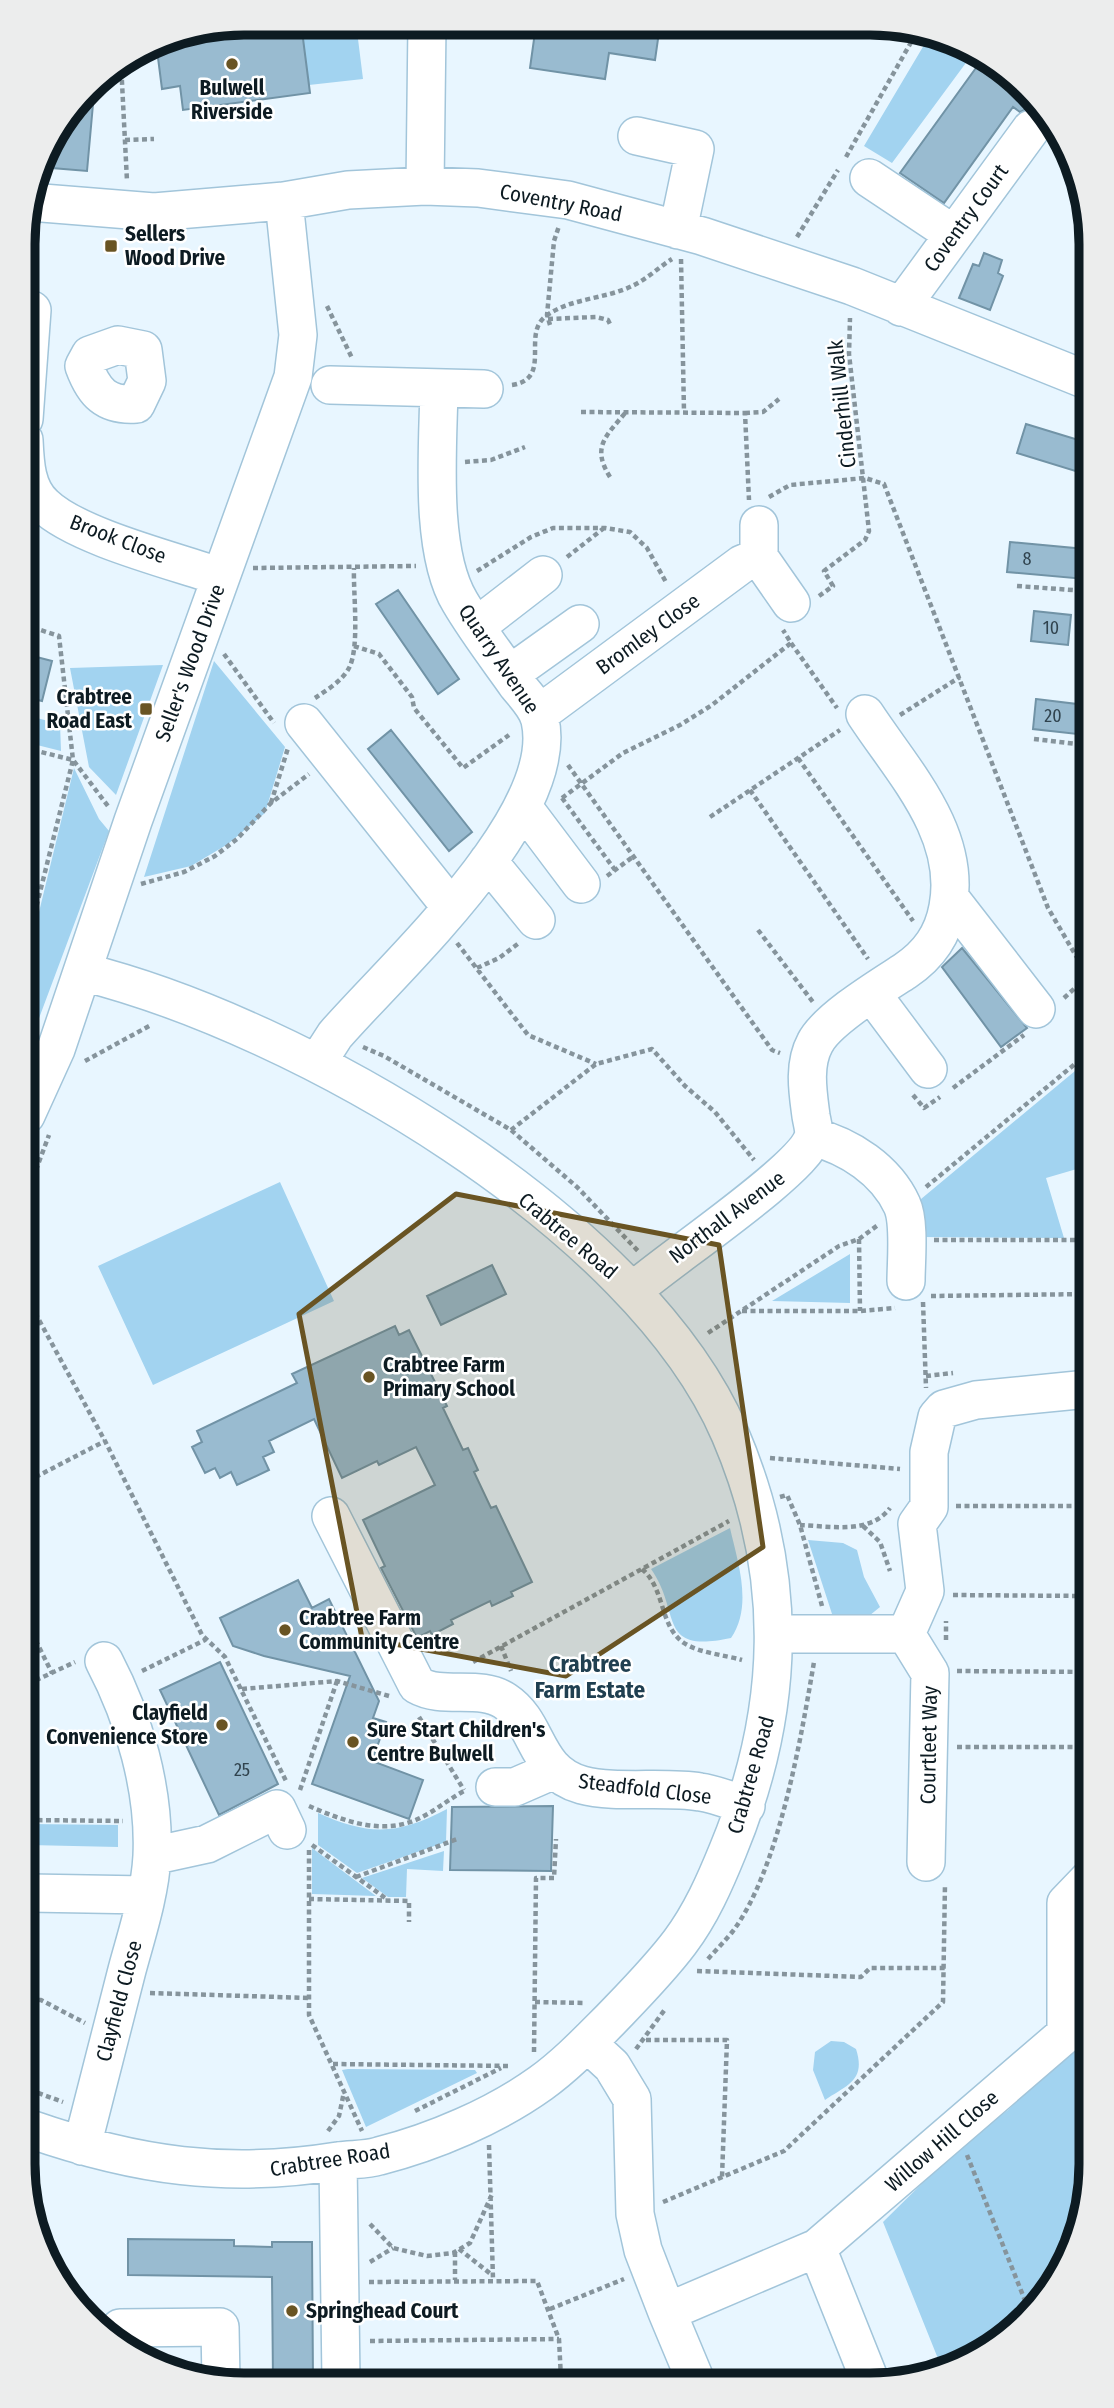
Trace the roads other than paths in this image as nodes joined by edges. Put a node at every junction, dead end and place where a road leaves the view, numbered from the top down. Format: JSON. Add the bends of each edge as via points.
{"nodes":[{"id":1,"x":427,"y":35,"type":"edge"},
{"id":2,"x":1031,"y":130,"type":"dead end"},
{"id":3,"x":637,"y":136,"type":"dead end"},
{"id":4,"x":869,"y":178,"type":"dead end"},
{"id":5,"x":425,"y":186,"type":"junction"},
{"id":6,"x":284,"y":201,"type":"junction"},
{"id":7,"x":40,"y":203,"type":"edge"},
{"id":8,"x":953,"y":234,"type":"junction"},
{"id":9,"x":679,"y":241,"type":"junction"},
{"id":10,"x":901,"y":307,"type":"junction"},
{"id":11,"x":35,"y":365,"type":"edge"},
{"id":12,"x":84,"y":366,"type":"dead end"},
{"id":13,"x":1075,"y":376,"type":"edge"},
{"id":14,"x":348,"y":386,"type":"road end"},
{"id":15,"x":439,"y":388,"type":"junction"},
{"id":16,"x":484,"y":389,"type":"road end"},
{"id":17,"x":35,"y":492,"type":"edge"},
{"id":18,"x":223,"y":573,"type":"junction"},
{"id":19,"x":543,"y":575,"type":"road end"},
{"id":20,"x":795,"y":609,"type":"road end"},
{"id":21,"x":580,"y":624,"type":"dead end"},
{"id":22,"x":477,"y":626,"type":"junction"},
{"id":23,"x":510,"y":674,"type":"junction"},
{"id":24,"x":296,"y":722,"type":"road end"},
{"id":25,"x":540,"y":723,"type":"junction"},
{"id":26,"x":863,"y":723,"type":"road end"},
{"id":27,"x":523,"y":807,"type":"junction"},
{"id":28,"x":488,"y":861,"type":"junction"},
{"id":29,"x":581,"y":884,"type":"dead end"},
{"id":30,"x":950,"y":898,"type":"junction"},
{"id":31,"x":445,"y":913,"type":"junction"},
{"id":32,"x":536,"y":920,"type":"dead end"},
{"id":33,"x":83,"y":972,"type":"junction"},
{"id":34,"x":878,"y":989,"type":"junction"},
{"id":35,"x":1044,"y":1013,"type":"road end"},
{"id":36,"x":317,"y":1063,"type":"junction"},
{"id":37,"x":917,"y":1078,"type":"road end"},
{"id":38,"x":40,"y":1120,"type":"edge"},
{"id":39,"x":813,"y":1137,"type":"junction"},
{"id":40,"x":633,"y":1291,"type":"junction"},
{"id":41,"x":909,"y":1301,"type":"road end"},
{"id":42,"x":1079,"y":1390,"type":"edge"},
{"id":43,"x":331,"y":1516,"type":"dead end"},
{"id":44,"x":906,"y":1634,"type":"junction"},
{"id":45,"x":775,"y":1652,"type":"junction"},
{"id":46,"x":110,"y":1672,"type":"road end"},
{"id":47,"x":554,"y":1770,"type":"junction"},
{"id":48,"x":480,"y":1789,"type":"road end"},
{"id":49,"x":746,"y":1806,"type":"junction"},
{"id":50,"x":287,"y":1813,"type":"road end"},
{"id":51,"x":151,"y":1838,"type":"junction"},
{"id":52,"x":926,"y":1863,"type":"road end"},
{"id":53,"x":1079,"y":1889,"type":"edge"},
{"id":54,"x":35,"y":1893,"type":"edge"},
{"id":55,"x":146,"y":1895,"type":"junction"},
{"id":56,"x":1078,"y":2023,"type":"edge"},
{"id":57,"x":587,"y":2043,"type":"junction"},
{"id":58,"x":35,"y":2131,"type":"edge"},
{"id":59,"x":340,"y":2139,"type":"junction"},
{"id":60,"x":82,"y":2146,"type":"junction"},
{"id":61,"x":817,"y":2248,"type":"junction"},
{"id":62,"x":667,"y":2312,"type":"junction"},
{"id":63,"x":120,"y":2328,"type":"dead end"},
{"id":64,"x":221,"y":2372,"type":"edge"},
{"id":65,"x":341,"y":2373,"type":"edge"},
{"id":66,"x":692,"y":2373,"type":"edge"},
{"id":67,"x":867,"y":2373,"type":"edge"}],
"edges":[{"from":1,"to":5,"type":"street"},
{"from":2,"to":8,"type":"street","name":"Coventry Court"},
{"from":3,"to":9,"type":"street","via":[[695,149]]},
{"from":4,"to":8,"type":"street"},
{"from":5,"to":6,"type":"street","name":"Coventry Road","via":[[348,190]]},
{"from":5,"to":9,"type":"street","name":"Coventry Road","via":[[568,200]]},
{"from":6,"to":7,"type":"street","name":"Coventry Road","via":[[129,211]]},
{"from":6,"to":18,"type":"street","name":"Seller's Wood Drive","via":[[298,335],[293,377]]},
{"from":8,"to":10,"type":"street","name":"Coventry Court"},
{"from":9,"to":10,"type":"street","name":"Coventry Road","via":[[782,263]]},
{"from":10,"to":13,"type":"street","name":"Coventry Road"},
{"from":11,"to":12,"type":"street"},
{"from":14,"to":15,"type":"street"},
{"from":15,"to":16,"type":"street"},
{"from":15,"to":22,"type":"street","name":"Quarry Avenue","via":[[438,465],[449,575]]},
{"from":17,"to":18,"type":"street","name":"Brook Close","via":[[43,505],[76,527]]},
{"from":18,"to":33,"type":"street","name":"Seller's Wood Drive"},
{"from":19,"to":22,"type":"street"},
{"from":20,"to":25,"type":"street","name":"Bromley Close","via":[[759,541],[742,564]]},
{"from":21,"to":23,"type":"street"},
{"from":22,"to":23,"type":"street","name":"Quarry Avenue"},
{"from":23,"to":25,"type":"street","name":"Quarry Avenue"},
{"from":24,"to":31,"type":"street","via":[[331,757]]},
{"from":25,"to":27,"type":"street","name":"Quarry Avenue","via":[[536,767]]},
{"from":26,"to":30,"type":"street","via":[[928,806],[951,867]]},
{"from":27,"to":28,"type":"street","name":"Quarry Avenue"},
{"from":27,"to":29,"type":"street"},
{"from":28,"to":31,"type":"street","name":"Quarry Avenue"},
{"from":28,"to":32,"type":"street"},
{"from":30,"to":34,"type":"street","via":[[945,925],[932,948]]},
{"from":30,"to":35,"type":"street"},
{"from":31,"to":36,"type":"street","name":"Quarry Avenue","via":[[342,1027]]},
{"from":33,"to":36,"type":"street","name":"Crabtree Road","via":[[215,1016]]},
{"from":33,"to":38,"type":"street","name":"Seller's Wood Drive","via":[[56,1049]]},
{"from":34,"to":37,"type":"street"},
{"from":34,"to":39,"type":"street","via":[[829,1024],[815,1043],[808,1067]]},
{"from":36,"to":40,"type":"street","name":"Crabtree Road","via":[[400,1108],[486,1168],[548,1215]]},
{"from":39,"to":40,"type":"street","name":"Northall Avenue","via":[[792,1168]]},
{"from":39,"to":41,"type":"street","via":[[835,1142],[878,1170],[904,1223]]},
{"from":40,"to":45,"type":"street","name":"Crabtree Road","via":[[697,1373],[729,1432],[755,1504],[768,1560]]},
{"from":42,"to":44,"type":"street","via":[[976,1400],[944,1409],[937,1417],[929,1452],[929,1507],[917,1524],[925,1591]]},
{"from":43,"to":47,"type":"street","name":"Steadfold Close","via":[[417,1692],[489,1694],[503,1699],[518,1711],[540,1755]]},
{"from":44,"to":45,"type":"street","via":[[818,1634]]},
{"from":44,"to":52,"type":"street","name":"Courtleet Way","via":[[930,1674]]},
{"from":45,"to":49,"type":"street","name":"Crabtree Road","via":[[762,1751]]},
{"from":46,"to":51,"type":"street","name":"Clayfield Close","via":[[137,1746]]},
{"from":47,"to":48,"type":"street","via":[[515,1787]]},
{"from":47,"to":49,"type":"street","name":"Steadfold Close","via":[[584,1786],[702,1792]]},
{"from":49,"to":57,"type":"street","name":"Crabtree Road","via":[[710,1895],[682,1940]]},
{"from":50,"to":51,"type":"street","via":[[207,1844]]},
{"from":51,"to":55,"type":"street","name":"Clayfield Close"},
{"from":53,"to":56,"type":"street","name":"Willow Hill Close","via":[[1066,1903]]},
{"from":54,"to":55,"type":"street"},
{"from":55,"to":60,"type":"street","name":"Clayfield Close"},
{"from":56,"to":61,"type":"street","name":"Willow Hill Close"},
{"from":57,"to":59,"type":"street","name":"Crabtree Road","via":[[538,2085],[476,2119],[374,2158]]},
{"from":57,"to":62,"type":"street","via":[[612,2066],[632,2099],[635,2214],[649,2269]]},
{"from":58,"to":60,"type":"street","name":"Crabtree Road"},
{"from":59,"to":60,"type":"street","name":"Crabtree Road","via":[[279,2170],[213,2171]]},
{"from":59,"to":65,"type":"street"},
{"from":61,"to":62,"type":"street","name":"Willow Hill Close"},
{"from":61,"to":67,"type":"street"},
{"from":62,"to":66,"type":"street"},
{"from":63,"to":64,"type":"street","via":[[220,2327]]}]}
